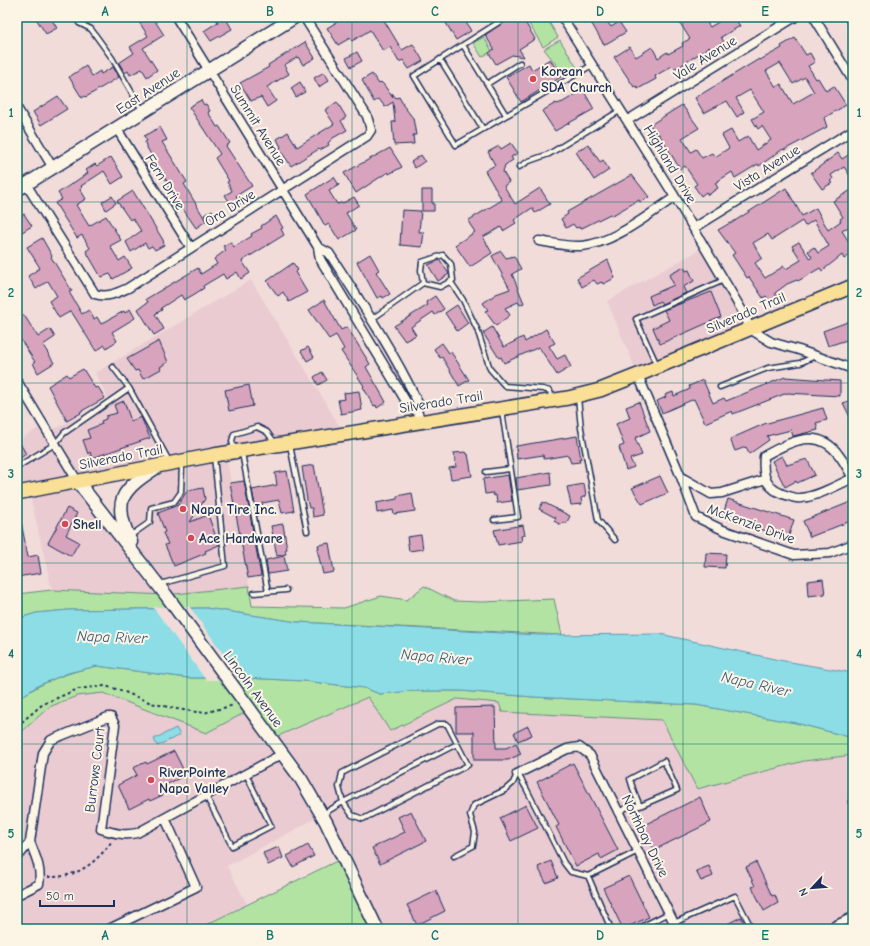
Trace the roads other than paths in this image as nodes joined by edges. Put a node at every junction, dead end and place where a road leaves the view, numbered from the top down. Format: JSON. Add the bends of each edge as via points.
{"nodes":[{"id":1,"x":176,"y":17,"type":"edge"},
{"id":2,"x":295,"y":17,"type":"edge"},
{"id":3,"x":304,"y":17,"type":"edge"},
{"id":4,"x":507,"y":17,"type":"edge"},
{"id":5,"x":562,"y":17,"type":"edge"},
{"id":6,"x":795,"y":17,"type":"edge"},
{"id":7,"x":814,"y":17,"type":"edge"},
{"id":8,"x":79,"y":23,"type":"dead end"},
{"id":9,"x":463,"y":45,"type":"junction"},
{"id":10,"x":440,"y":59,"type":"junction"},
{"id":11,"x":520,"y":63,"type":"dead end"},
{"id":12,"x":593,"y":65,"type":"junction"},
{"id":13,"x":208,"y":70,"type":"junction"},
{"id":14,"x":853,"y":81,"type":"edge"},
{"id":15,"x":487,"y":84,"type":"junction"},
{"id":16,"x":17,"y":108,"type":"edge"},
{"id":17,"x":621,"y":109,"type":"junction"},
{"id":18,"x":143,"y":112,"type":"junction"},
{"id":19,"x":506,"y":115,"type":"junction"},
{"id":20,"x":628,"y":120,"type":"junction"},
{"id":21,"x":117,"y":129,"type":"junction"},
{"id":22,"x":483,"y":129,"type":"junction"},
{"id":23,"x":853,"y":130,"type":"edge"},
{"id":24,"x":519,"y":167,"type":"dead end"},
{"id":25,"x":53,"y":168,"type":"junction"},
{"id":26,"x":22,"y":187,"type":"edge"},
{"id":27,"x":283,"y":190,"type":"junction"},
{"id":28,"x":675,"y":197,"type":"junction"},
{"id":29,"x":694,"y":228,"type":"junction"},
{"id":30,"x":539,"y":241,"type":"dead end"},
{"id":31,"x":318,"y":247,"type":"junction"},
{"id":32,"x":191,"y":248,"type":"junction"},
{"id":33,"x":724,"y":280,"type":"junction"},
{"id":34,"x":450,"y":281,"type":"junction"},
{"id":35,"x":423,"y":283,"type":"junction"},
{"id":36,"x":853,"y":286,"type":"edge"},
{"id":37,"x":372,"y":319,"type":"junction"},
{"id":38,"x":750,"y":329,"type":"junction"},
{"id":39,"x":816,"y":356,"type":"junction"},
{"id":40,"x":113,"y":367,"type":"dead end"},
{"id":41,"x":658,"y":367,"type":"junction"},
{"id":42,"x":853,"y":369,"type":"edge"},
{"id":43,"x":638,"y":375,"type":"junction"},
{"id":44,"x":17,"y":381,"type":"edge"},
{"id":45,"x":129,"y":388,"type":"junction"},
{"id":46,"x":720,"y":388,"type":"dead end"},
{"id":47,"x":578,"y":395,"type":"junction"},
{"id":48,"x":552,"y":401,"type":"junction"},
{"id":49,"x":502,"y":408,"type":"junction"},
{"id":50,"x":418,"y":416,"type":"junction"},
{"id":51,"x":290,"y":443,"type":"junction"},
{"id":52,"x":55,"y":444,"type":"junction"},
{"id":53,"x":276,"y":445,"type":"junction"},
{"id":54,"x":238,"y":451,"type":"junction"},
{"id":55,"x":214,"y":456,"type":"junction"},
{"id":56,"x":170,"y":463,"type":"junction"},
{"id":57,"x":17,"y":467,"type":"edge"},
{"id":58,"x":510,"y":469,"type":"junction"},
{"id":59,"x":486,"y":472,"type":"dead end"},
{"id":60,"x":681,"y":477,"type":"junction"},
{"id":61,"x":853,"y":478,"type":"edge"},
{"id":62,"x":766,"y":479,"type":"junction"},
{"id":63,"x":78,"y":482,"type":"junction"},
{"id":64,"x":17,"y":493,"type":"edge"},
{"id":65,"x":494,"y":520,"type":"dead end"},
{"id":66,"x":307,"y":531,"type":"dead end"},
{"id":67,"x":128,"y":537,"type":"junction"},
{"id":68,"x":615,"y":540,"type":"dead end"},
{"id":69,"x":853,"y":544,"type":"edge"},
{"id":70,"x":140,"y":561,"type":"junction"},
{"id":71,"x":158,"y":584,"type":"junction"},
{"id":72,"x":286,"y":590,"type":"dead end"},
{"id":73,"x":268,"y":592,"type":"junction"},
{"id":74,"x":254,"y":593,"type":"dead end"},
{"id":75,"x":457,"y":744,"type":"junction"},
{"id":76,"x":282,"y":754,"type":"junction"},
{"id":77,"x":246,"y":774,"type":"junction"},
{"id":78,"x":518,"y":774,"type":"junction"},
{"id":79,"x":206,"y":796,"type":"junction"},
{"id":80,"x":343,"y":802,"type":"junction"},
{"id":81,"x":640,"y":806,"type":"junction"},
{"id":82,"x":619,"y":812,"type":"junction"},
{"id":83,"x":322,"y":814,"type":"junction"},
{"id":84,"x":165,"y":818,"type":"junction"},
{"id":85,"x":30,"y":842,"type":"junction"},
{"id":86,"x":638,"y":851,"type":"junction"},
{"id":87,"x":17,"y":855,"type":"edge"},
{"id":88,"x":454,"y":856,"type":"dead end"},
{"id":89,"x":588,"y":876,"type":"junction"},
{"id":90,"x":17,"y":895,"type":"edge"},
{"id":91,"x":669,"y":913,"type":"junction"},
{"id":92,"x":853,"y":917,"type":"edge"},
{"id":93,"x":675,"y":926,"type":"edge"},
{"id":94,"x":109,"y":929,"type":"edge"},
{"id":95,"x":377,"y":929,"type":"edge"},
{"id":96,"x":612,"y":929,"type":"edge"},
{"id":97,"x":637,"y":929,"type":"edge"},
{"id":98,"x":752,"y":929,"type":"edge"},
{"id":99,"x":830,"y":929,"type":"edge"}],
"edges":[{"from":1,"to":13,"type":"street","name":"Summit Avenue"},
{"from":2,"to":13,"type":"main road","name":"East Avenue"},
{"from":3,"to":27,"type":"street","name":"Ora Drive","via":[[367,116],[371,130],[363,141]]},
{"from":4,"to":9,"type":"lane"},
{"from":5,"to":12,"type":"street","name":"Highland Drive"},
{"from":6,"to":20,"type":"street","name":"Vale Avenue"},
{"from":7,"to":14,"type":"street"},
{"from":8,"to":18,"type":"lane","via":[[91,29],[112,58]]},
{"from":9,"to":10,"type":"lane"},
{"from":9,"to":15,"type":"lane"},
{"from":10,"to":22,"type":"lane"},
{"from":10,"to":22,"type":"lane","via":[[414,76],[456,145]]},
{"from":11,"to":15,"type":"lane"},
{"from":12,"to":17,"type":"street","name":"Highland Drive"},
{"from":12,"to":19,"type":"lane"},
{"from":13,"to":18,"type":"main road","name":"East Avenue"},
{"from":13,"to":27,"type":"street","name":"Summit Avenue"},
{"from":15,"to":19,"type":"lane"},
{"from":16,"to":25,"type":"street"},
{"from":17,"to":20,"type":"street","name":"Highland Drive"},
{"from":17,"to":24,"type":"lane","via":[[549,154]]},
{"from":18,"to":21,"type":"main road","name":"East Avenue"},
{"from":19,"to":22,"type":"lane"},
{"from":20,"to":28,"type":"street","name":"Highland Drive"},
{"from":21,"to":25,"type":"main road","name":"East Avenue"},
{"from":21,"to":32,"type":"street","name":"Fern Drive"},
{"from":23,"to":29,"type":"street","name":"Vista Avenue"},
{"from":25,"to":26,"type":"main road","name":"East Avenue"},
{"from":26,"to":32,"type":"street","name":"Ora Drive","via":[[95,294],[110,295],[128,288]]},
{"from":27,"to":31,"type":"street","name":"Summit Avenue"},
{"from":27,"to":32,"type":"street","name":"Ora Drive"},
{"from":28,"to":29,"type":"street","name":"Highland Drive"},
{"from":28,"to":30,"type":"street","via":[[622,231],[594,244],[568,246]]},
{"from":29,"to":33,"type":"street","name":"Highland Drive"},
{"from":31,"to":37,"type":"street","name":"Summit Avenue","via":[[329,253]]},
{"from":31,"to":50,"type":"street","name":"Summit Avenue","via":[[320,259],[410,408]]},
{"from":33,"to":38,"type":"street","name":"Highland Drive"},
{"from":33,"to":41,"type":"lane","via":[[636,319]]},
{"from":34,"to":35,"type":"lane","via":[[440,287]]},
{"from":34,"to":35,"type":"lane","via":[[453,280],[451,264],[443,254],[422,262]]},
{"from":34,"to":48,"type":"lane","via":[[463,300],[477,329],[490,369],[505,386],[550,391]]},
{"from":35,"to":37,"type":"lane"},
{"from":36,"to":38,"type":"main road","name":"Silverado Trail"},
{"from":37,"to":50,"type":"street","name":"Summit Avenue","via":[[413,392],[419,405]]},
{"from":38,"to":39,"type":"street","via":[[771,342]]},
{"from":38,"to":41,"type":"main road","name":"Silverado Trail"},
{"from":39,"to":42,"type":"street"},
{"from":39,"to":46,"type":"lane","via":[[800,363],[768,368]]},
{"from":40,"to":45,"type":"lane"},
{"from":41,"to":43,"type":"main road","name":"Silverado Trail"},
{"from":43,"to":47,"type":"main road","name":"Silverado Trail","via":[[600,390]]},
{"from":43,"to":60,"type":"street","name":"McKenzie Drive"},
{"from":44,"to":52,"type":"street"},
{"from":45,"to":52,"type":"lane","via":[[64,433]]},
{"from":45,"to":56,"type":"lane"},
{"from":47,"to":48,"type":"main road","name":"Silverado Trail"},
{"from":47,"to":68,"type":"lane","via":[[581,428],[598,520]]},
{"from":48,"to":49,"type":"main road","name":"Silverado Trail"},
{"from":49,"to":50,"type":"main road","name":"Silverado Trail"},
{"from":49,"to":58,"type":"lane"},
{"from":50,"to":51,"type":"main road","name":"Silverado Trail"},
{"from":51,"to":53,"type":"main road","name":"Silverado Trail"},
{"from":51,"to":66,"type":"lane"},
{"from":52,"to":57,"type":"lane"},
{"from":52,"to":63,"type":"street"},
{"from":53,"to":54,"type":"main road","name":"Silverado Trail"},
{"from":53,"to":54,"type":"lane","via":[[268,432],[257,427],[234,434],[232,440]]},
{"from":54,"to":55,"type":"main road","name":"Silverado Trail"},
{"from":54,"to":73,"type":"lane"},
{"from":55,"to":56,"type":"main road","name":"Silverado Trail"},
{"from":55,"to":71,"type":"lane","via":[[225,566]]},
{"from":56,"to":63,"type":"main road","name":"Silverado Trail"},
{"from":56,"to":67,"type":"main road","via":[[134,482],[124,494],[121,508]]},
{"from":56,"to":67,"type":"lane","via":[[181,492],[174,502],[151,508],[150,522]]},
{"from":58,"to":59,"type":"lane"},
{"from":58,"to":65,"type":"lane","via":[[518,517]]},
{"from":60,"to":62,"type":"street","via":[[711,494]]},
{"from":60,"to":69,"type":"street","name":"McKenzie Drive","via":[[696,517],[723,530],[794,555],[830,553]]},
{"from":61,"to":62,"type":"street","via":[[800,499],[775,492]]},
{"from":61,"to":62,"type":"street","via":[[838,453],[821,439],[805,438],[786,444],[764,456],[763,468]]},
{"from":63,"to":64,"type":"main road","name":"Silverado Trail"},
{"from":63,"to":70,"type":"main road","name":"Lincoln Avenue"},
{"from":67,"to":70,"type":"main road"},
{"from":70,"to":71,"type":"main road","name":"Lincoln Avenue"},
{"from":71,"to":76,"type":"main road","name":"Lincoln Avenue"},
{"from":72,"to":73,"type":"lane"},
{"from":73,"to":74,"type":"lane"},
{"from":75,"to":80,"type":"lane"},
{"from":75,"to":80,"type":"lane","via":[[468,765],[363,819],[352,814]]},
{"from":75,"to":80,"type":"lane","via":[[448,724],[438,724],[342,773],[339,786]]},
{"from":76,"to":77,"type":"street"},
{"from":76,"to":83,"type":"main road","name":"Lincoln Avenue"},
{"from":77,"to":79,"type":"street"},
{"from":77,"to":79,"type":"lane","via":[[271,826],[232,846]]},
{"from":78,"to":82,"type":"street","name":"Northbay Drive","via":[[567,749],[579,747],[590,755]]},
{"from":78,"to":88,"type":"lane","via":[[505,790],[474,805],[470,815],[475,832],[473,846]]},
{"from":78,"to":89,"type":"lane","via":[[564,863],[571,872]]},
{"from":79,"to":84,"type":"street"},
{"from":80,"to":83,"type":"lane"},
{"from":81,"to":81,"type":"lane","via":[[677,790],[664,761],[630,779]]},
{"from":81,"to":82,"type":"lane","via":[[629,806]]},
{"from":82,"to":86,"type":"street","name":"Northbay Drive"},
{"from":83,"to":95,"type":"main road","name":"Lincoln Avenue"},
{"from":84,"to":85,"type":"street","name":"Burrows Court","via":[[128,835],[101,829],[115,725],[111,717],[108,717],[51,740],[42,752]]},
{"from":84,"to":94,"type":"street","via":[[196,887]]},
{"from":85,"to":87,"type":"street"},
{"from":85,"to":90,"type":"street","name":"Burrows Court","via":[[41,876],[39,884]]},
{"from":86,"to":89,"type":"lane"},
{"from":86,"to":91,"type":"street","name":"Northbay Drive"},
{"from":89,"to":96,"type":"lane"},
{"from":91,"to":93,"type":"street","name":"Northbay Drive"},
{"from":91,"to":97,"type":"lane"},
{"from":92,"to":99,"type":"street"},
{"from":93,"to":98,"type":"lane","via":[[735,896]]}]}
